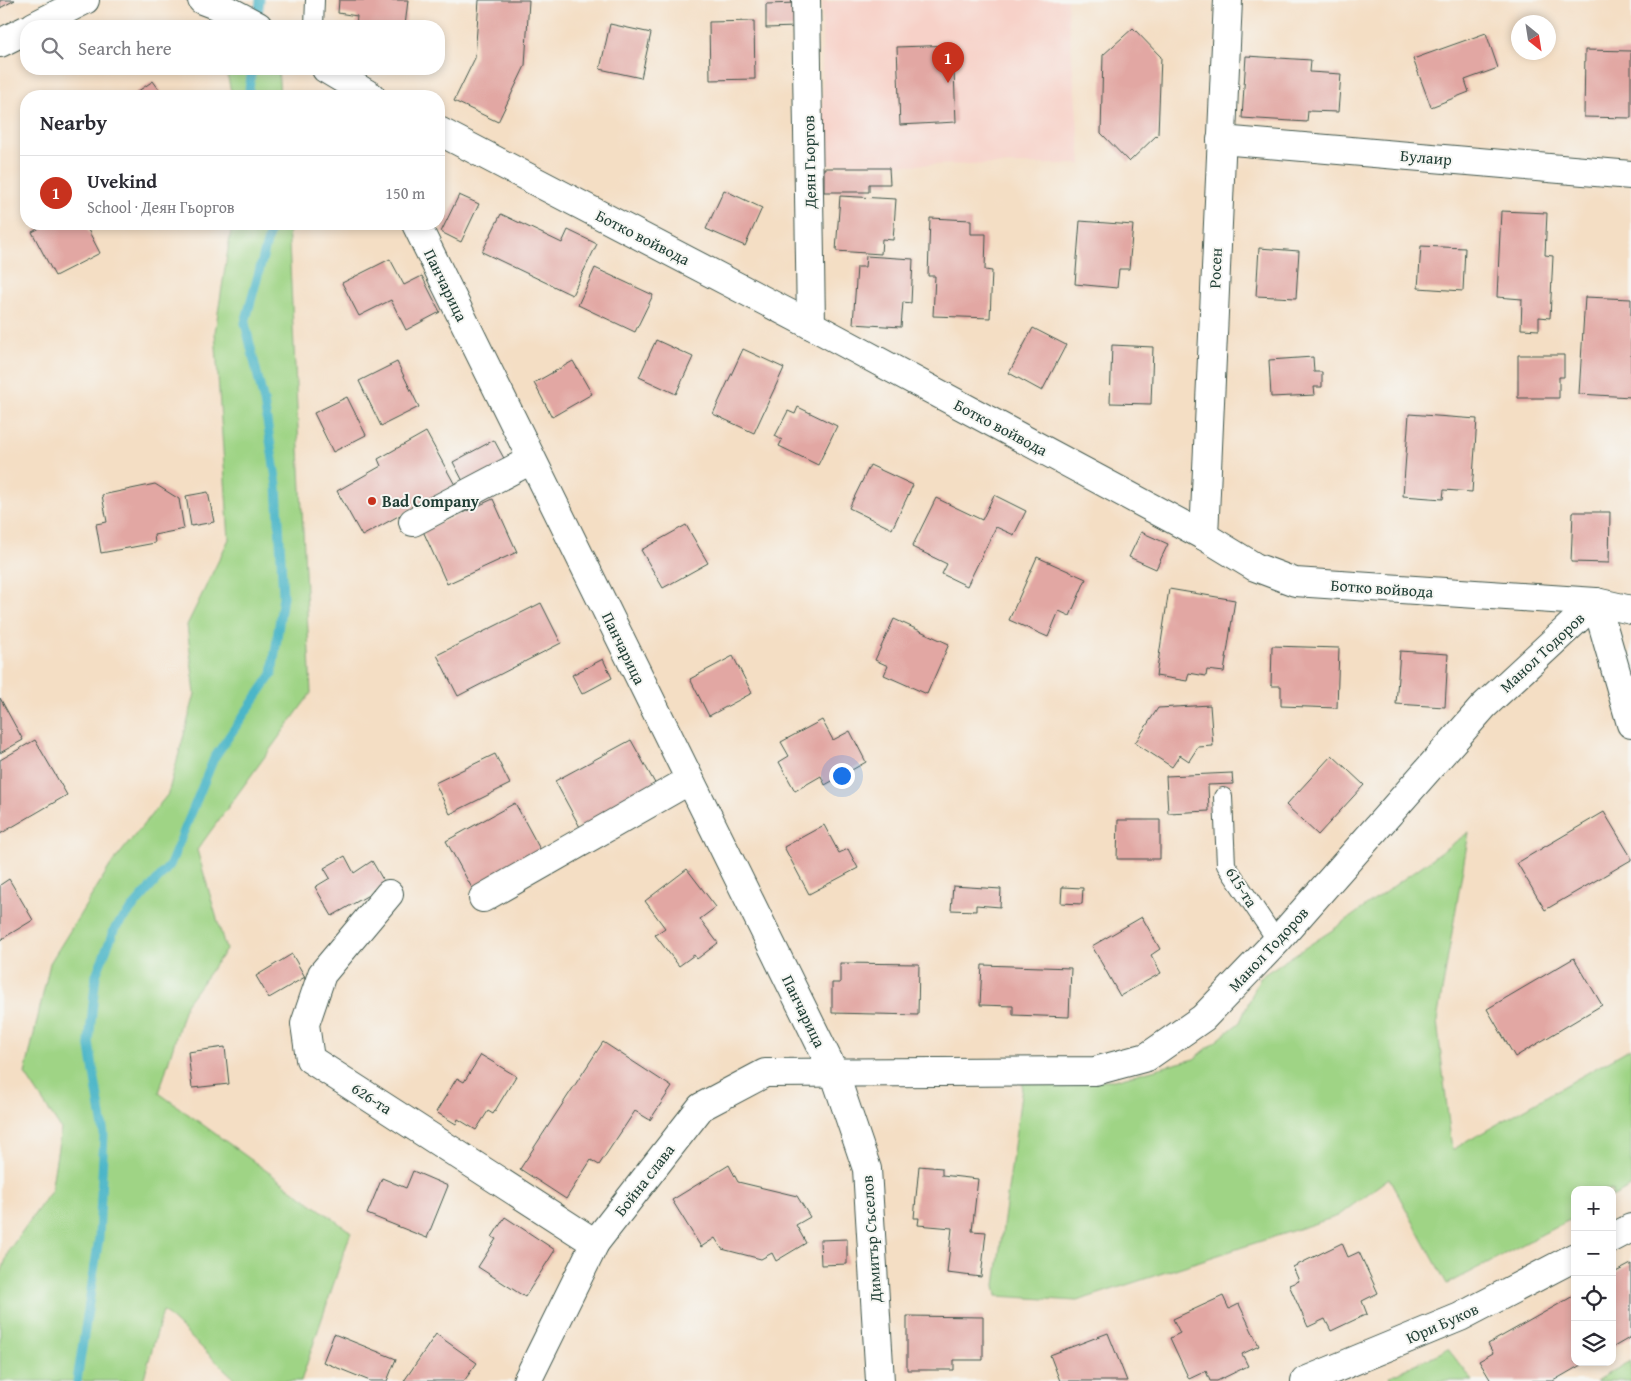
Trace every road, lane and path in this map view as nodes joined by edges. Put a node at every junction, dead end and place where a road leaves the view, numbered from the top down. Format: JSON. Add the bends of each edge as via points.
{"nodes":[{"id":1,"x":85,"y":0,"type":"edge"},
{"id":2,"x":202,"y":0,"type":"edge"},
{"id":3,"x":315,"y":0,"type":"edge"},
{"id":4,"x":806,"y":0,"type":"edge"},
{"id":5,"x":1228,"y":0,"type":"edge"},
{"id":6,"x":46,"y":20,"type":"edge"},
{"id":7,"x":247,"y":20,"type":"edge"},
{"id":8,"x":314,"y":20,"type":"edge"},
{"id":9,"x":20,"y":33,"type":"edge"},
{"id":10,"x":0,"y":43,"type":"edge"},
{"id":11,"x":335,"y":75,"type":"edge"},
{"id":12,"x":357,"y":90,"type":"edge"},
{"id":13,"x":445,"y":134,"type":"edge"},
{"id":14,"x":1221,"y":140,"type":"junction"},
{"id":15,"x":1631,"y":175,"type":"edge"},
{"id":16,"x":419,"y":230,"type":"edge"},
{"id":17,"x":811,"y":325,"type":"junction"},
{"id":18,"x":531,"y":460,"type":"junction"},
{"id":19,"x":412,"y":522,"type":"dead end"},
{"id":20,"x":1204,"y":536,"type":"junction"},
{"id":21,"x":1596,"y":602,"type":"junction"},
{"id":22,"x":1631,"y":610,"type":"edge"},
{"id":23,"x":1631,"y":724,"type":"edge"},
{"id":24,"x":690,"y":780,"type":"junction"},
{"id":25,"x":1223,"y":797,"type":"dead end"},
{"id":26,"x":390,"y":894,"type":"dead end"},
{"id":27,"x":483,"y":898,"type":"dead end"},
{"id":28,"x":1277,"y":941,"type":"junction"},
{"id":29,"x":834,"y":1072,"type":"junction"},
{"id":30,"x":1631,"y":1228,"type":"edge"},
{"id":31,"x":1616,"y":1236,"type":"edge"},
{"id":32,"x":595,"y":1243,"type":"junction"},
{"id":33,"x":1571,"y":1259,"type":"edge"},
{"id":34,"x":527,"y":1381,"type":"edge"},
{"id":35,"x":880,"y":1381,"type":"edge"},
{"id":36,"x":1305,"y":1381,"type":"edge"}],
"edges":[{"from":1,"to":6,"type":"street"},
{"from":2,"to":7,"type":"street"},
{"from":3,"to":8,"type":"lane"},
{"from":4,"to":17,"type":"street","name":"Деян Гьоргов"},
{"from":5,"to":14,"type":"street","name":"Росен"},
{"from":9,"to":10,"type":"street"},
{"from":11,"to":12,"type":"street"},
{"from":13,"to":17,"type":"street","name":"Ботко войвода"},
{"from":14,"to":15,"type":"street","name":"Булаир"},
{"from":14,"to":20,"type":"street","name":"Росен"},
{"from":16,"to":18,"type":"street","name":"Панчарица"},
{"from":17,"to":20,"type":"street","name":"Ботко войвода"},
{"from":18,"to":19,"type":"street"},
{"from":18,"to":24,"type":"street","name":"Панчарица"},
{"from":20,"to":21,"type":"street","name":"Ботко войвода","via":[[1255,567],[1296,582]]},
{"from":21,"to":22,"type":"street","name":"Ботко войвода"},
{"from":21,"to":23,"type":"street"},
{"from":21,"to":28,"type":"street","name":"Манол Тодоров","via":[[1484,706]]},
{"from":24,"to":27,"type":"street"},
{"from":24,"to":29,"type":"street","name":"Панчарица"},
{"from":25,"to":28,"type":"lane","name":"615-та","via":[[1226,865]]},
{"from":26,"to":32,"type":"street","name":"626-та","via":[[322,974],[305,1024],[310,1059]]},
{"from":28,"to":29,"type":"street","name":"Манол Тодоров","via":[[1203,1018],[1147,1058],[1095,1071]]},
{"from":29,"to":32,"type":"street","name":"Бойна слава","via":[[765,1073],[701,1106]]},
{"from":29,"to":35,"type":"street","name":"Димитър Съселов","via":[[867,1168]]},
{"from":30,"to":31,"type":"street"},
{"from":32,"to":34,"type":"street","name":"Бойна слава"},
{"from":33,"to":36,"type":"street","name":"Юри Буков","via":[[1460,1317]]}]}
